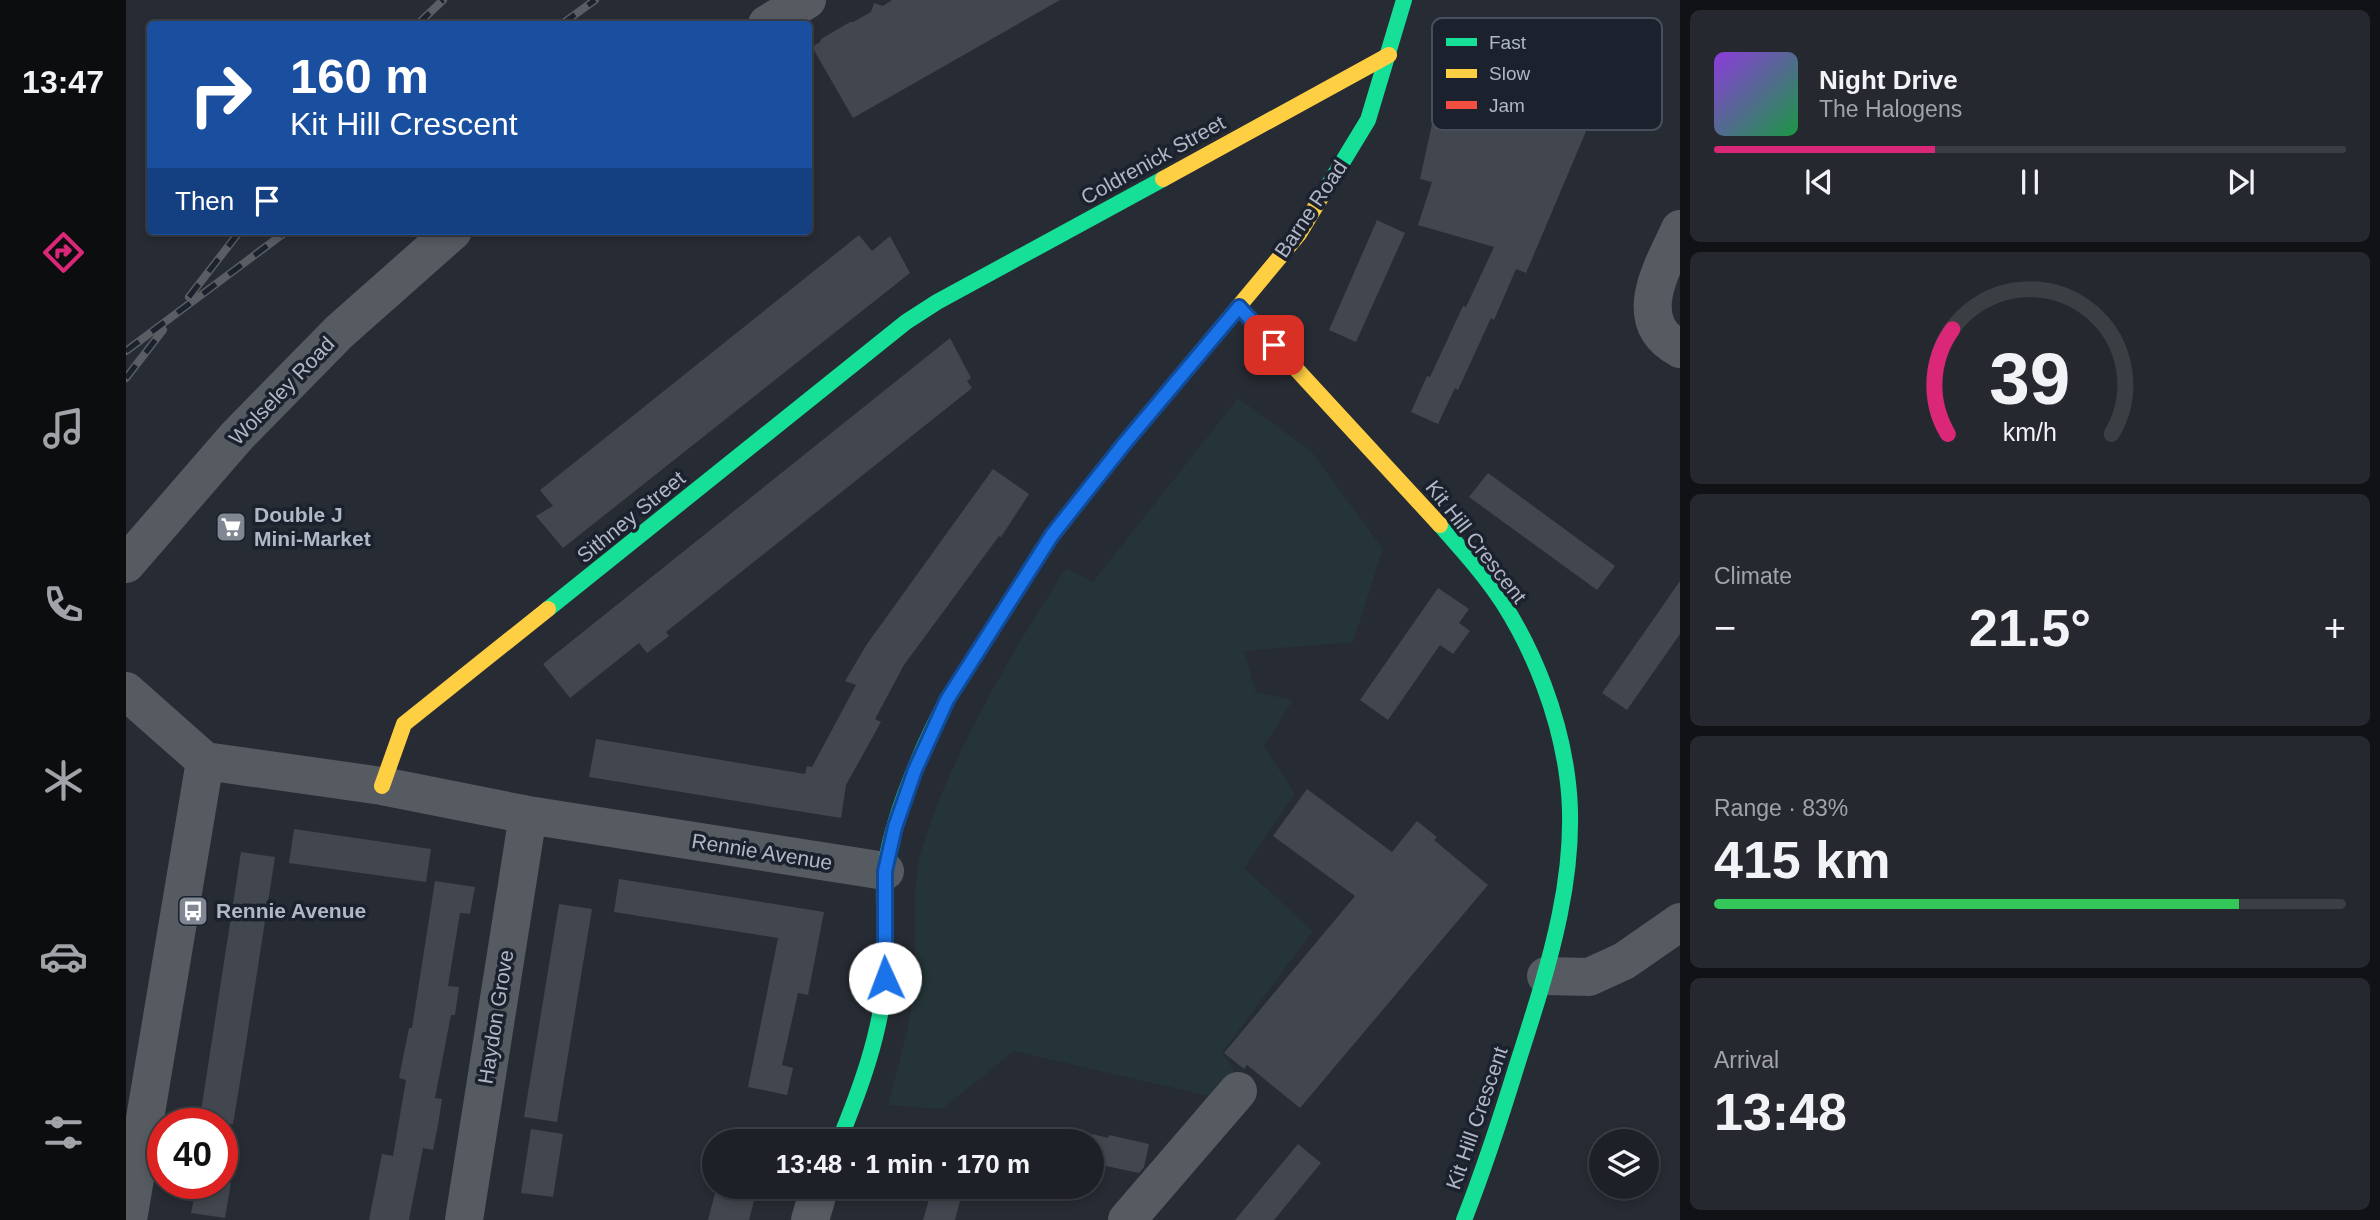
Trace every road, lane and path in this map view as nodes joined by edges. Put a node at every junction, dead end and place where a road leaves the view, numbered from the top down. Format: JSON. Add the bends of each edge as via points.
{"nodes":[{"id":1,"x":807,"y":0,"type":"edge"},
{"id":2,"x":1404,"y":0,"type":"edge"},
{"id":3,"x":772,"y":21,"type":"edge"},
{"id":4,"x":1389,"y":55,"type":"junction"},
{"id":5,"x":1680,"y":229,"type":"edge"},
{"id":6,"x":448,"y":235,"type":"edge"},
{"id":7,"x":937,"y":302,"type":"joint"},
{"id":8,"x":1239,"y":307,"type":"junction"},
{"id":9,"x":1680,"y":349,"type":"edge"},
{"id":10,"x":126,"y":564,"type":"edge"},
{"id":11,"x":126,"y":691,"type":"edge"},
{"id":12,"x":205,"y":761,"type":"junction"},
{"id":13,"x":382,"y":786,"type":"junction"},
{"id":14,"x":528,"y":815,"type":"junction"},
{"id":15,"x":885,"y":871,"type":"junction"},
{"id":16,"x":1680,"y":922,"type":"edge"},
{"id":17,"x":1546,"y":976,"type":"junction"},
{"id":18,"x":1238,"y":1091,"type":"dead end"},
{"id":19,"x":844,"y":1129,"type":"edge"},
{"id":20,"x":816,"y":1199,"type":"edge"},
{"id":21,"x":128,"y":1220,"type":"edge"},
{"id":22,"x":464,"y":1220,"type":"edge"},
{"id":23,"x":810,"y":1220,"type":"edge"},
{"id":24,"x":1127,"y":1220,"type":"edge"},
{"id":25,"x":1464,"y":1220,"type":"edge"}],
"edges":[{"from":1,"to":3,"type":"street"},
{"from":2,"to":4,"type":"street","name":"Barne Road"},
{"from":4,"to":7,"type":"street","name":"Coldrenick Street"},
{"from":4,"to":8,"type":"street","name":"Barne Road","via":[[1368,120],[1330,184],[1299,234]]},
{"from":5,"to":9,"type":"street","via":[[1657,280],[1651,308],[1658,330]]},
{"from":6,"to":10,"type":"street","name":"Wolseley Road","via":[[339,332],[237,436]]},
{"from":7,"to":13,"type":"street","name":"Sithney Street","via":[[906,322],[404,724]]},
{"from":8,"to":15,"type":"street","name":"Barne Road","via":[[1059,526],[947,700],[915,770]]},
{"from":8,"to":17,"type":"street","name":"Kit Hill Crescent","via":[[1447,533],[1503,604],[1538,673],[1563,750],[1570,795],[1567,863]]},
{"from":11,"to":12,"type":"street"},
{"from":12,"to":13,"type":"street","name":"Rennie Avenue"},
{"from":12,"to":21,"type":"street"},
{"from":13,"to":14,"type":"street","name":"Rennie Avenue"},
{"from":14,"to":15,"type":"street","name":"Rennie Avenue"},
{"from":14,"to":22,"type":"street","name":"Haydon Grove"},
{"from":15,"to":19,"type":"street","name":"Barne Road","via":[[885,978],[877,1025]]},
{"from":16,"to":17,"type":"street","via":[[1624,961],[1589,977]]},
{"from":17,"to":25,"type":"street","name":"Kit Hill Crescent"},
{"from":18,"to":24,"type":"street"},
{"from":20,"to":23,"type":"street"}]}
